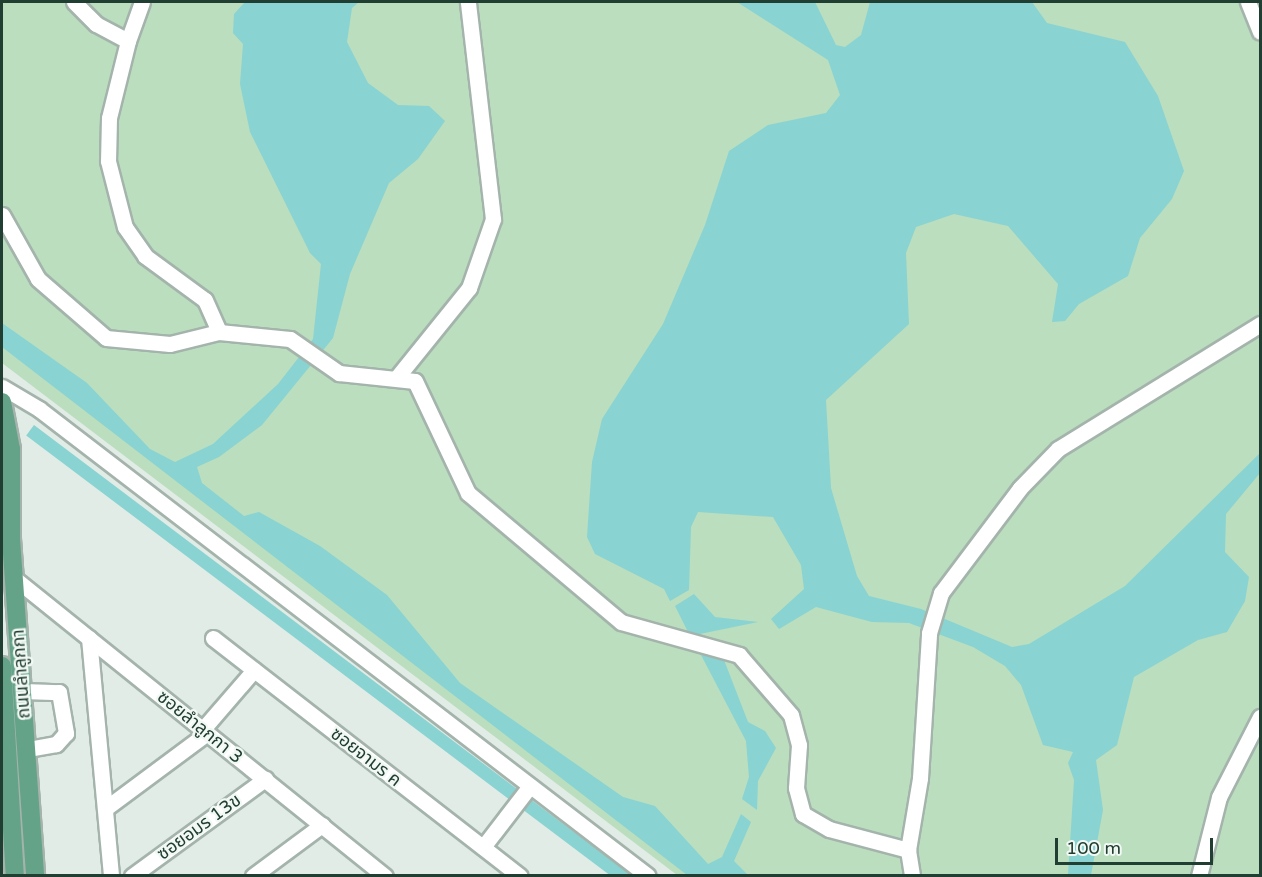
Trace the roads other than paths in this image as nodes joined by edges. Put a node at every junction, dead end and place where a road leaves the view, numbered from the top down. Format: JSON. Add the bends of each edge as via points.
{"nodes":[{"id":1,"x":74,"y":2,"type":"edge"},
{"id":2,"x":142,"y":2,"type":"edge"},
{"id":3,"x":468,"y":2,"type":"edge"},
{"id":4,"x":1248,"y":2,"type":"edge"},
{"id":5,"x":1260,"y":32,"type":"edge"},
{"id":6,"x":128,"y":41,"type":"junction"},
{"id":7,"x":2,"y":215,"type":"edge"},
{"id":8,"x":1260,"y":324,"type":"edge"},
{"id":9,"x":219,"y":332,"type":"junction"},
{"id":10,"x":398,"y":376,"type":"junction"},
{"id":11,"x":2,"y":387,"type":"edge"},
{"id":12,"x":2,"y":402,"type":"edge"},
{"id":13,"x":14,"y":578,"type":"junction"},
{"id":14,"x":89,"y":638,"type":"junction"},
{"id":15,"x":213,"y":638,"type":"dead end"},
{"id":16,"x":2,"y":666,"type":"edge"},
{"id":17,"x":254,"y":670,"type":"junction"},
{"id":18,"x":23,"y":691,"type":"junction"},
{"id":19,"x":1260,"y":717,"type":"edge"},
{"id":20,"x":205,"y":731,"type":"junction"},
{"id":21,"x":27,"y":749,"type":"junction"},
{"id":22,"x":265,"y":779,"type":"junction"},
{"id":23,"x":523,"y":796,"type":"junction"},
{"id":24,"x":106,"y":808,"type":"junction"},
{"id":25,"x":322,"y":825,"type":"junction"},
{"id":26,"x":483,"y":848,"type":"junction"},
{"id":27,"x":908,"y":850,"type":"junction"},
{"id":28,"x":380,"y":874,"type":"edge"},
{"id":29,"x":15,"y":876,"type":"edge"},
{"id":30,"x":35,"y":876,"type":"edge"},
{"id":31,"x":111,"y":876,"type":"edge"},
{"id":32,"x":132,"y":876,"type":"edge"},
{"id":33,"x":253,"y":876,"type":"edge"},
{"id":34,"x":520,"y":876,"type":"edge"},
{"id":35,"x":648,"y":876,"type":"edge"},
{"id":36,"x":912,"y":876,"type":"edge"},
{"id":37,"x":1199,"y":876,"type":"edge"}],
"edges":[{"from":1,"to":6,"type":"street","via":[[96,24]]},
{"from":2,"to":6,"type":"street"},
{"from":3,"to":10,"type":"street","via":[[493,191],[489,242],[457,308]]},
{"from":4,"to":5,"type":"street"},
{"from":6,"to":9,"type":"street","via":[[109,118],[114,196],[125,227],[145,256],[205,300]]},
{"from":7,"to":9,"type":"street","via":[[38,279],[106,338],[170,344]]},
{"from":8,"to":27,"type":"street","via":[[1058,449],[976,543],[934,608],[920,778]]},
{"from":9,"to":10,"type":"street","via":[[290,339],[339,373]]},
{"from":10,"to":27,"type":"street","via":[[415,381],[456,475],[488,512],[621,621],[739,655],[791,715],[798,745],[796,788],[803,814],[829,829]]},
{"from":11,"to":23,"type":"street","via":[[39,409]]},
{"from":12,"to":13,"type":"main road","name":"ถนนลำลูกกา","via":[[11,449]]},
{"from":13,"to":14,"type":"street","name":"ซอยลำลูกกา 3"},
{"from":13,"to":18,"type":"main road","name":"ถนนลำลูกกา"},
{"from":14,"to":20,"type":"street","name":"ซอยลำลูกกา 3"},
{"from":14,"to":24,"type":"street"},
{"from":15,"to":17,"type":"street","name":"ซอยจามร ค"},
{"from":16,"to":29,"type":"main road","name":"ถนนลำลูกกา"},
{"from":17,"to":20,"type":"street"},
{"from":17,"to":26,"type":"street","name":"ซอยจามร ค"},
{"from":18,"to":21,"type":"main road","name":"ถนนลำลูกกา"},
{"from":18,"to":21,"type":"street","via":[[59,692],[66,733],[56,744]]},
{"from":19,"to":37,"type":"street","via":[[1219,797]]},
{"from":20,"to":22,"type":"street","name":"ซอยลำลูกกา 3"},
{"from":20,"to":24,"type":"street"},
{"from":21,"to":30,"type":"main road","name":"ถนนลำลูกกา"},
{"from":22,"to":25,"type":"street","name":"ซอยลำลูกกา 3"},
{"from":22,"to":32,"type":"street","name":"ซอยอมร 13ข"},
{"from":23,"to":26,"type":"street"},
{"from":23,"to":35,"type":"street"},
{"from":24,"to":31,"type":"street"},
{"from":25,"to":28,"type":"street","name":"ซอยลำลูกกา 3"},
{"from":25,"to":33,"type":"street"},
{"from":26,"to":34,"type":"street","name":"ซอยจามร ค"},
{"from":27,"to":36,"type":"street"}]}
